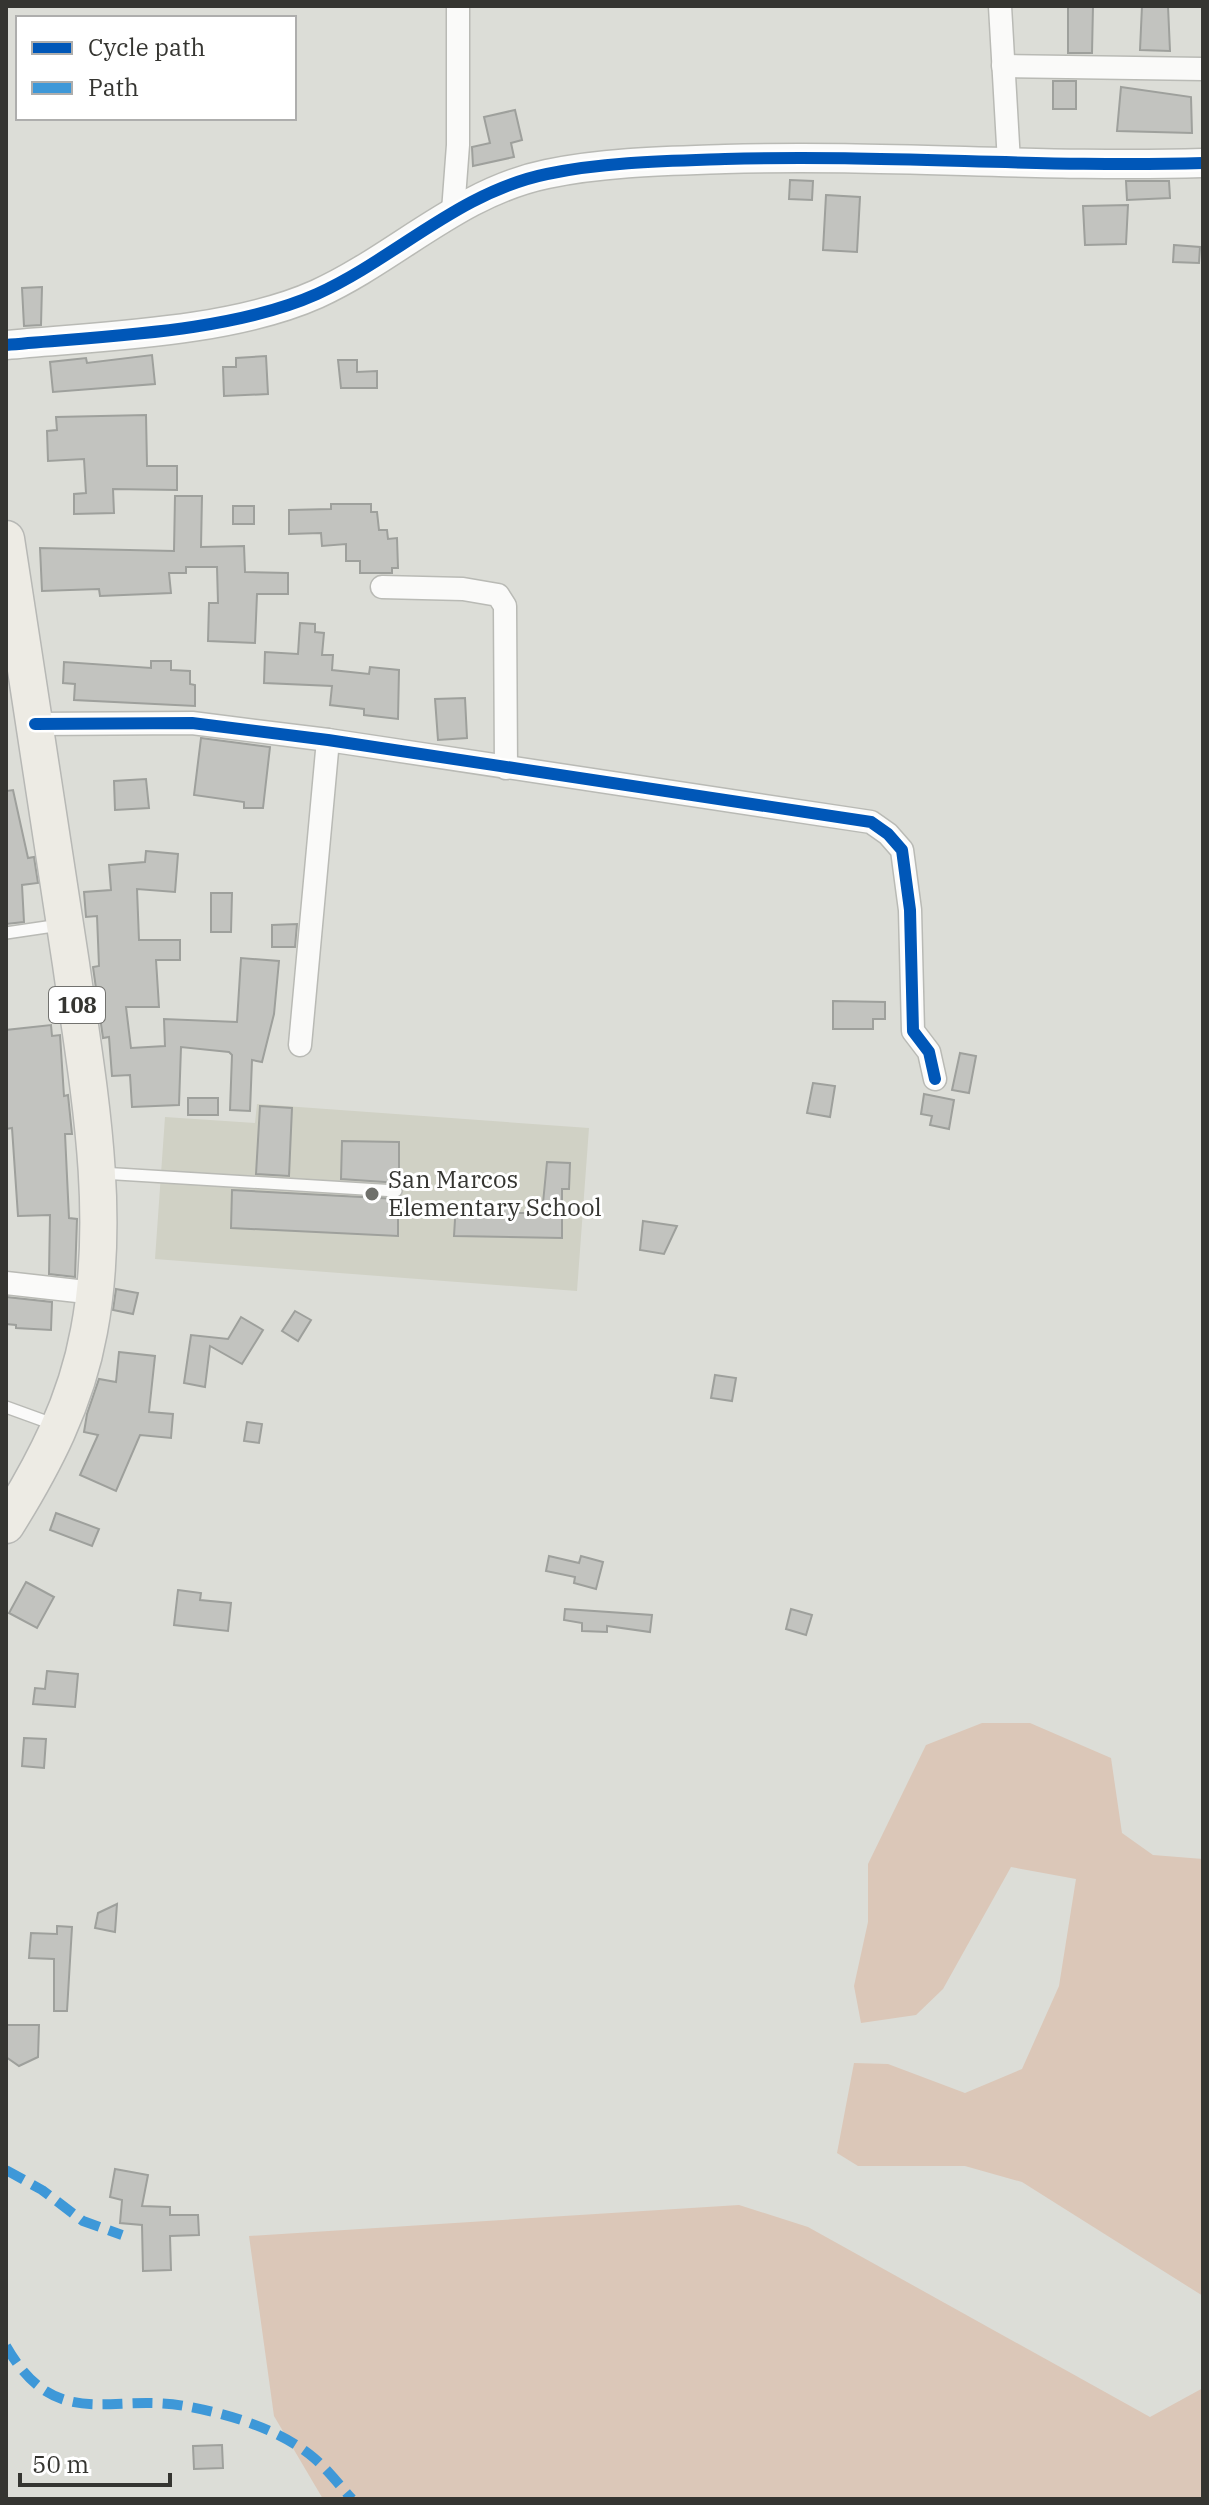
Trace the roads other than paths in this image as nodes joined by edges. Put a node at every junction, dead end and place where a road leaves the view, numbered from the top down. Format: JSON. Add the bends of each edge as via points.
{"nodes":[{"id":1,"x":458,"y":6,"type":"edge"},
{"id":2,"x":1000,"y":6,"type":"edge"},
{"id":3,"x":1003,"y":66,"type":"junction"},
{"id":4,"x":1203,"y":69,"type":"edge"},
{"id":5,"x":1009,"y":162,"type":"junction"},
{"id":6,"x":1203,"y":163,"type":"edge"},
{"id":7,"x":453,"y":211,"type":"junction"},
{"id":8,"x":6,"y":345,"type":"edge"},
{"id":9,"x":6,"y":539,"type":"edge"},
{"id":10,"x":382,"y":587,"type":"dead end"},
{"id":11,"x":23,"y":704,"type":"edge"},
{"id":12,"x":328,"y":740,"type":"junction"},
{"id":13,"x":506,"y":768,"type":"junction"},
{"id":14,"x":65,"y":924,"type":"junction"},
{"id":15,"x":6,"y":933,"type":"edge"},
{"id":16,"x":300,"y":1045,"type":"dead end"},
{"id":17,"x":935,"y":1079,"type":"dead end"},
{"id":18,"x":96,"y":1172,"type":"junction"},
{"id":19,"x":396,"y":1191,"type":"dead end"},
{"id":20,"x":6,"y":1283,"type":"edge"},
{"id":21,"x":95,"y":1293,"type":"junction"},
{"id":22,"x":6,"y":1407,"type":"edge"},
{"id":23,"x":61,"y":1427,"type":"junction"},
{"id":24,"x":6,"y":1525,"type":"edge"}],
"edges":[{"from":1,"to":7,"type":"street"},
{"from":2,"to":3,"type":"street"},
{"from":3,"to":4,"type":"street"},
{"from":3,"to":5,"type":"street"},
{"from":5,"to":6,"type":"street"},
{"from":5,"to":7,"type":"street","via":[[795,157],[587,166],[508,185]]},
{"from":7,"to":8,"type":"street","via":[[352,276],[291,304],[184,326]]},
{"from":9,"to":11,"type":"main road","number":"108"},
{"from":10,"to":13,"type":"street","via":[[498,595],[505,606]]},
{"from":11,"to":12,"type":"street"},
{"from":11,"to":14,"type":"main road","number":"108"},
{"from":12,"to":13,"type":"street"},
{"from":12,"to":16,"type":"street"},
{"from":13,"to":17,"type":"street","via":[[853,817],[888,834],[902,850],[908,876],[913,1031],[929,1052]]},
{"from":14,"to":15,"type":"lane"},
{"from":14,"to":18,"type":"main road","number":"108"},
{"from":18,"to":19,"type":"lane"},
{"from":18,"to":21,"type":"main road","number":"108","via":[[100,1222]]},
{"from":20,"to":21,"type":"street"},
{"from":21,"to":23,"type":"main road","number":"108","via":[[89,1333]]},
{"from":22,"to":23,"type":"lane"},
{"from":23,"to":24,"type":"main road","number":"108"}]}
